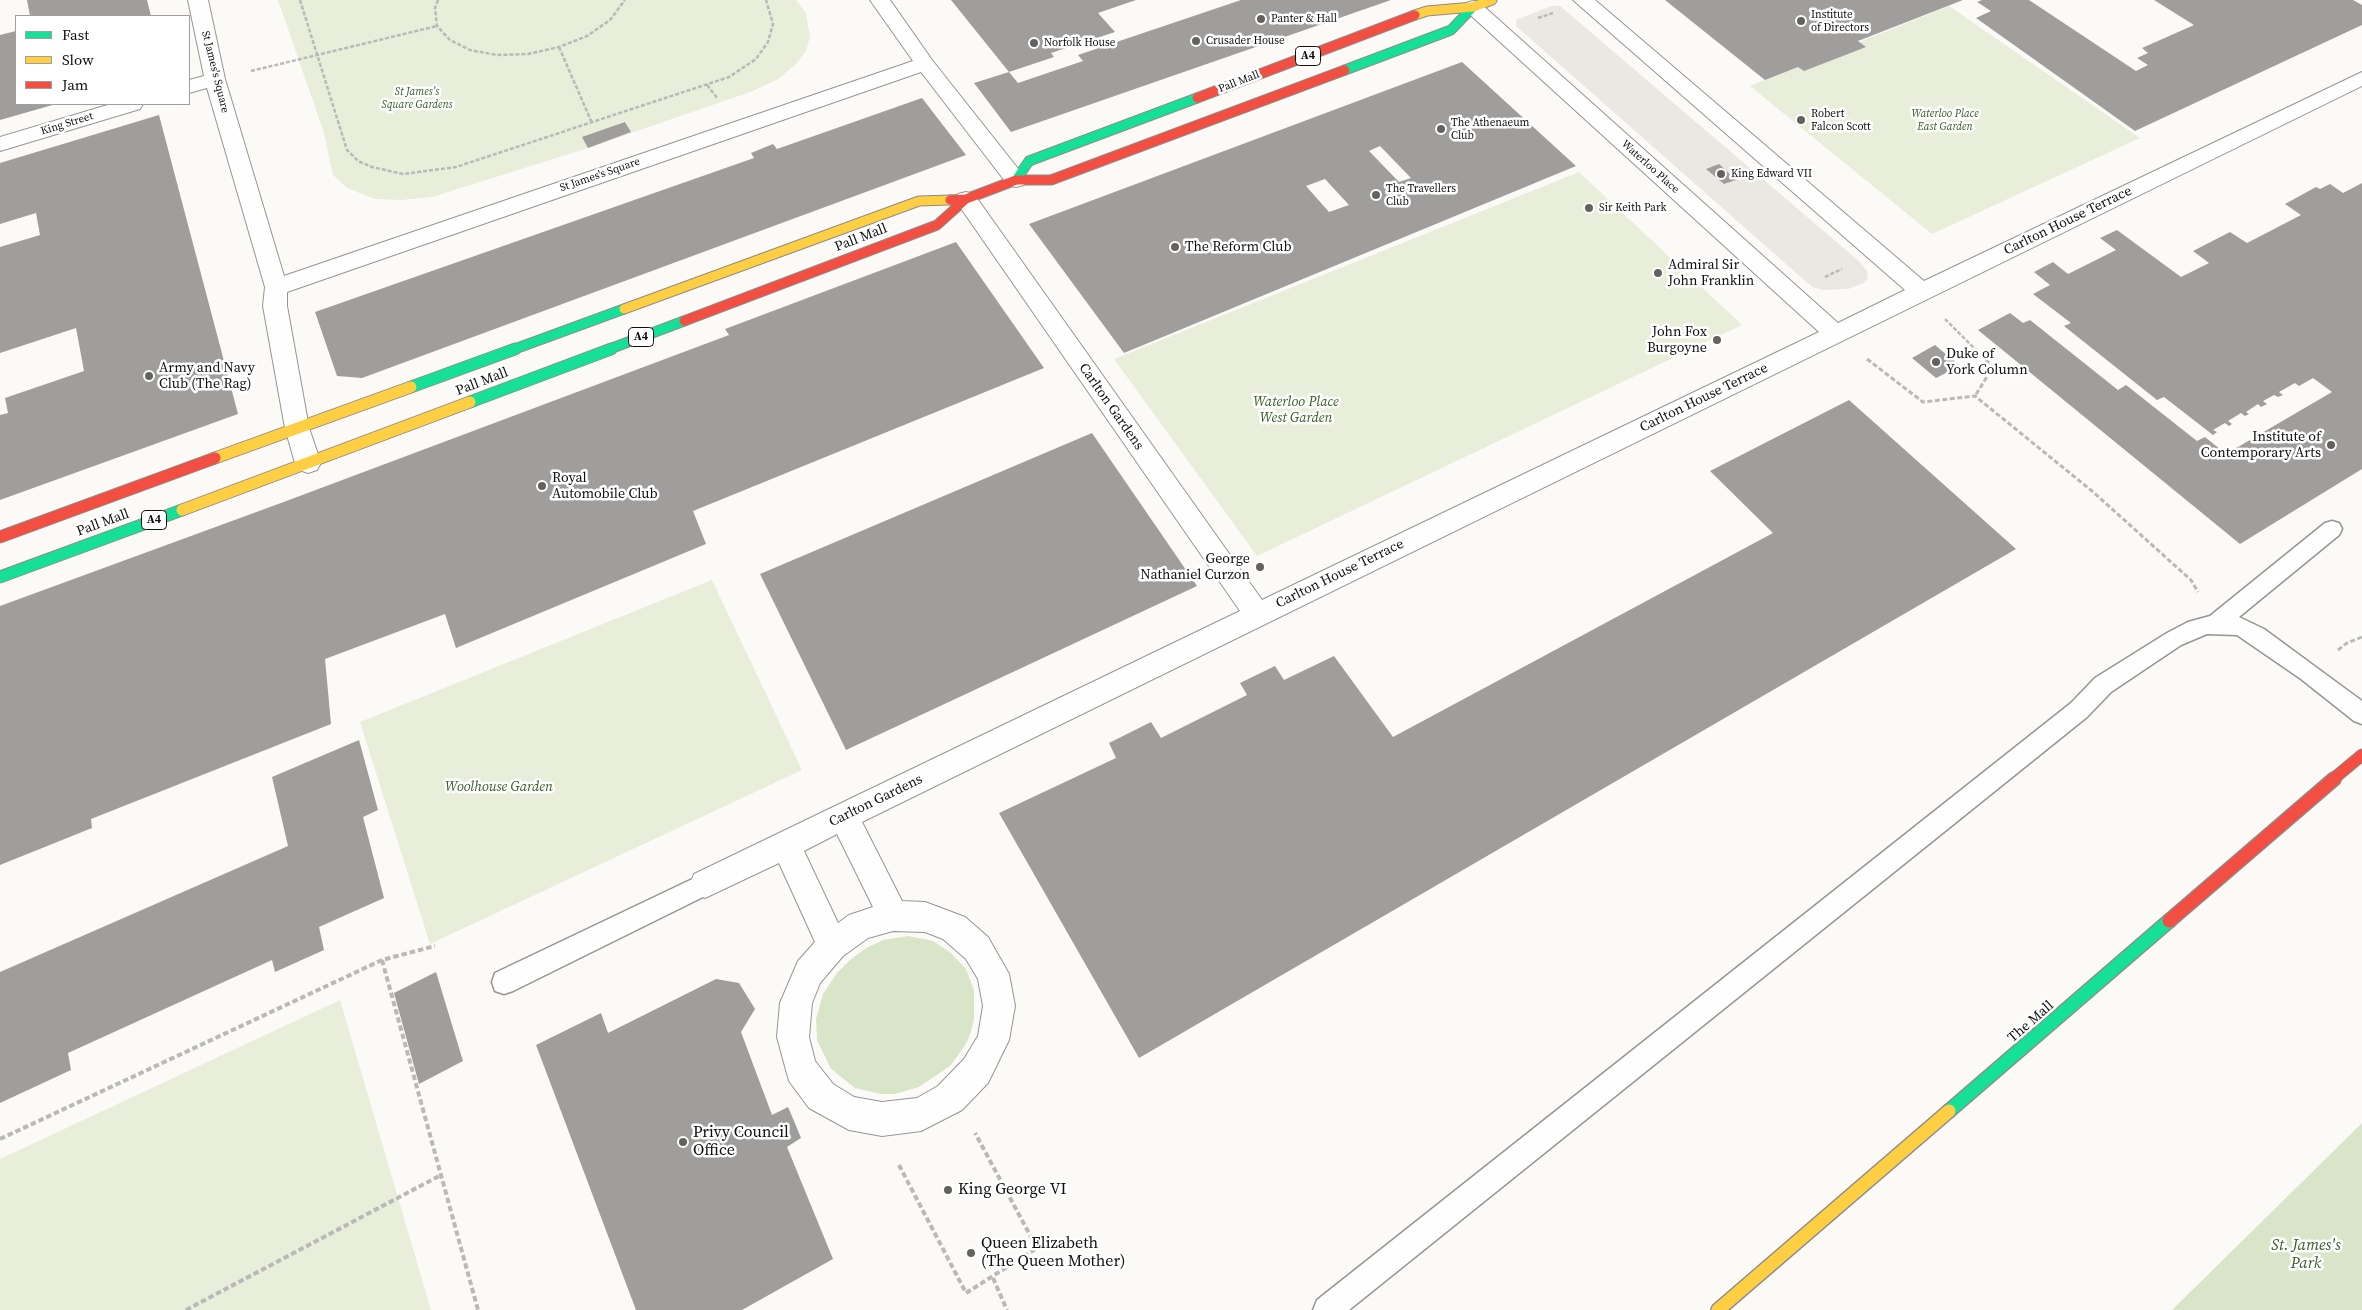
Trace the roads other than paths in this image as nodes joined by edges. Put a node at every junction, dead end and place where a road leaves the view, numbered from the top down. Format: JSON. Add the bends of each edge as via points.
{"nodes":[{"id":1,"x":198,"y":0,"type":"edge"},
{"id":2,"x":880,"y":0,"type":"edge"},
{"id":3,"x":1583,"y":0,"type":"edge"},
{"id":4,"x":1476,"y":2,"type":"edge"},
{"id":5,"x":925,"y":64,"type":"junction"},
{"id":6,"x":2362,"y":78,"type":"edge"},
{"id":7,"x":215,"y":79,"type":"junction"},
{"id":8,"x":190,"y":87,"type":"edge"},
{"id":9,"x":130,"y":105,"type":"edge"},
{"id":10,"x":0,"y":144,"type":"edge"},
{"id":11,"x":1016,"y":180,"type":"junction"},
{"id":12,"x":966,"y":199,"type":"junction"},
{"id":13,"x":276,"y":287,"type":"junction"},
{"id":14,"x":1922,"y":292,"type":"junction"},
{"id":15,"x":1836,"y":334,"type":"junction"},
{"id":16,"x":297,"y":428,"type":"junction"},
{"id":17,"x":308,"y":463,"type":"junction"},
{"id":18,"x":2332,"y":529,"type":"dead end"},
{"id":19,"x":0,"y":537,"type":"edge"},
{"id":20,"x":0,"y":577,"type":"edge"},
{"id":21,"x":1258,"y":614,"type":"junction"},
{"id":22,"x":2215,"y":624,"type":"junction"},
{"id":23,"x":2362,"y":714,"type":"edge"},
{"id":24,"x":1046,"y":717,"type":"joint"},
{"id":25,"x":2362,"y":754,"type":"edge"},
{"id":26,"x":844,"y":816,"type":"junction"},
{"id":27,"x":786,"y":844,"type":"junction"},
{"id":28,"x":705,"y":884,"type":"joint"},
{"id":29,"x":893,"y":916,"type":"junction"},
{"id":30,"x":832,"y":945,"type":"junction"},
{"id":31,"x":504,"y":982,"type":"dead end"},
{"id":32,"x":1327,"y":1310,"type":"edge"},
{"id":33,"x":1718,"y":1310,"type":"edge"}],
"edges":[{"from":1,"to":7,"type":"street","name":"St James's Square"},
{"from":2,"to":5,"type":"street"},
{"from":3,"to":14,"type":"street"},
{"from":4,"to":11,"type":"main road","name":"Pall Mall","number":"A4","via":[[1427,11],[1029,161]]},
{"from":4,"to":11,"type":"main road","name":"Pall Mall","number":"A4","via":[[1451,30],[1050,180]]},
{"from":4,"to":15,"type":"street","name":"Waterloo Place"},
{"from":5,"to":11,"type":"street"},
{"from":5,"to":13,"type":"street","name":"St James's Square"},
{"from":6,"to":14,"type":"street","name":"Carlton House Terrace"},
{"from":7,"to":8,"type":"street"},
{"from":7,"to":13,"type":"street","name":"St James's Square"},
{"from":9,"to":10,"type":"street","name":"King Street"},
{"from":11,"to":12,"type":"main road","name":"Pall Mall","number":"A4"},
{"from":12,"to":16,"type":"main road","name":"Pall Mall","number":"A4","via":[[919,201]]},
{"from":12,"to":17,"type":"main road","name":"Pall Mall","number":"A4","via":[[937,225]]},
{"from":12,"to":21,"type":"street","name":"Carlton Gardens"},
{"from":13,"to":16,"type":"street","name":"St James's Square","via":[[275,306]]},
{"from":14,"to":15,"type":"street","name":"Carlton House Terrace"},
{"from":15,"to":21,"type":"street","name":"Carlton House Terrace"},
{"from":16,"to":17,"type":"street","name":"St James's Square"},
{"from":16,"to":19,"type":"main road","name":"Pall Mall","number":"A4"},
{"from":17,"to":20,"type":"main road","name":"Pall Mall","number":"A4"},
{"from":18,"to":22,"type":"lane"},
{"from":21,"to":24,"type":"street","name":"Carlton House Terrace"},
{"from":22,"to":23,"type":"lane","via":[[2240,626],[2257,635]]},
{"from":22,"to":32,"type":"lane","via":[[2195,628],[2174,639],[2103,685],[2072,716]]},
{"from":24,"to":26,"type":"street","name":"Carlton Gardens"},
{"from":25,"to":33,"type":"main road","name":"The Mall"},
{"from":26,"to":27,"type":"street","name":"Carlton Gardens"},
{"from":26,"to":29,"type":"street"},
{"from":27,"to":28,"type":"street","name":"Carlton Gardens"},
{"from":27,"to":30,"type":"street"},
{"from":28,"to":31,"type":"lane"},
{"from":29,"to":30,"type":"street","via":[[860,926]]},
{"from":29,"to":30,"type":"street","via":[[925,917],[954,928],[977,948],[993,974],[999,1006],[992,1040],[976,1072],[950,1098],[921,1114],[882,1119],[849,1113],[821,1096],[801,1070],[793,1037],[796,1003],[809,972]]}]}
